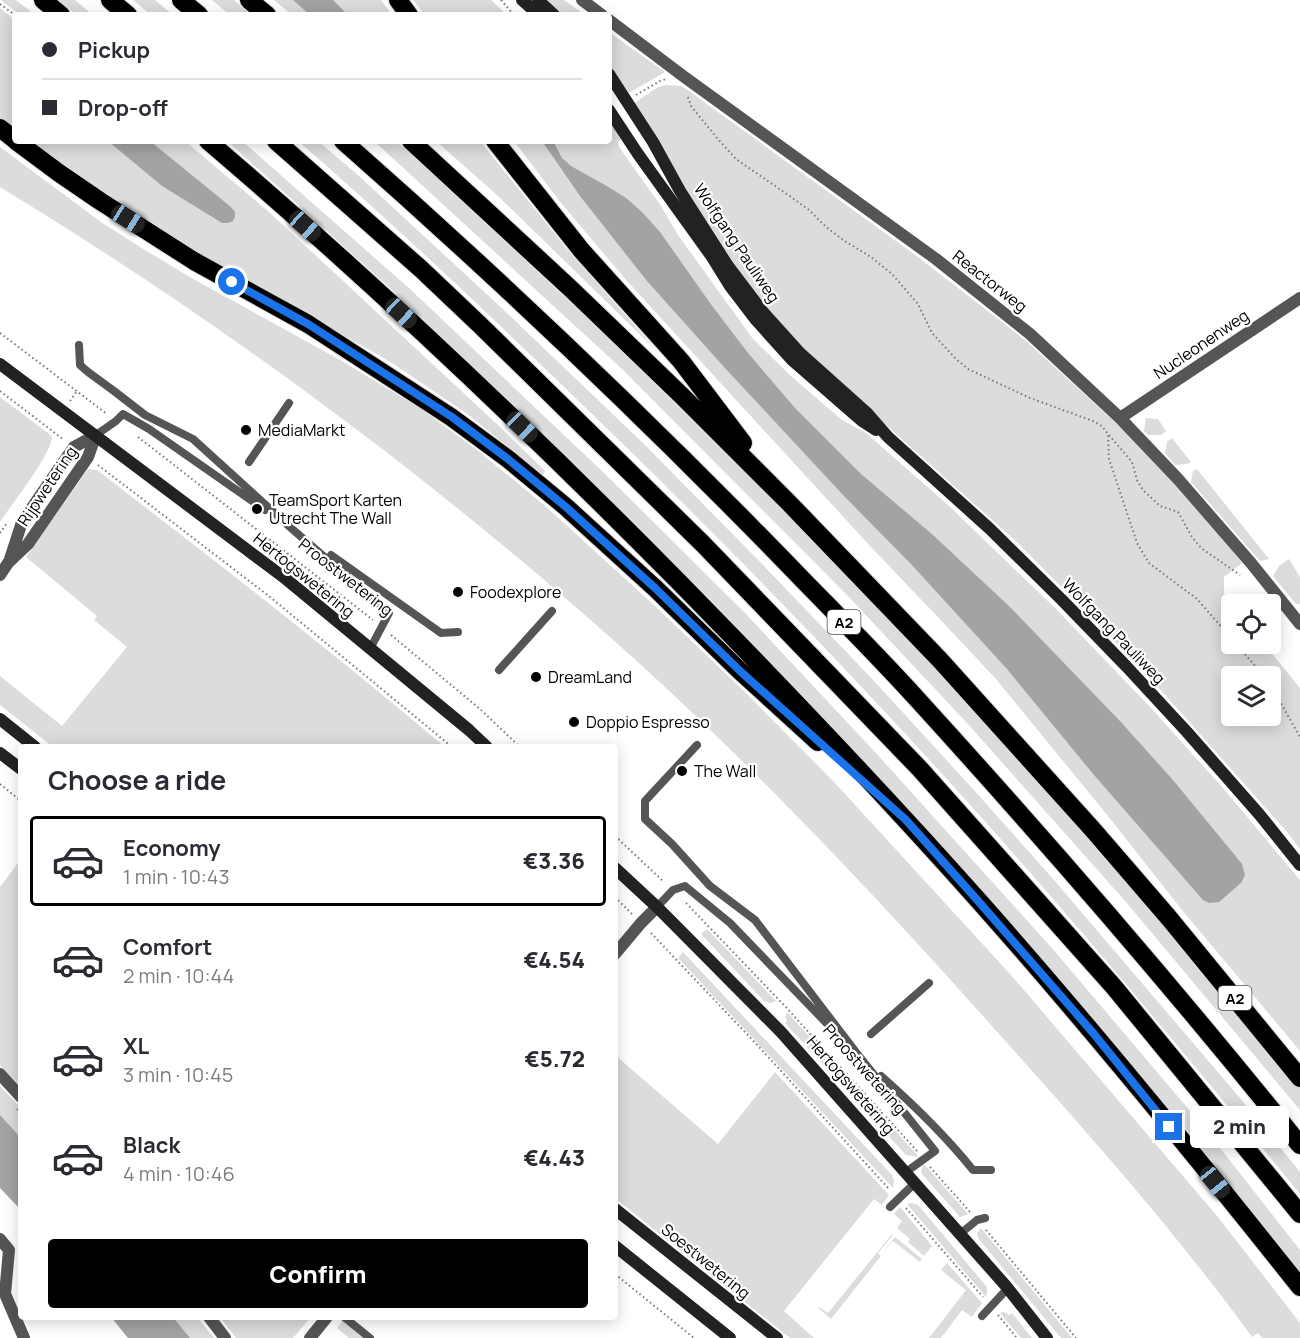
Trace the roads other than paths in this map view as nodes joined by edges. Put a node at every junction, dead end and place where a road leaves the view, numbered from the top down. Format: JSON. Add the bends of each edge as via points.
{"nodes":[{"id":1,"x":43,"y":0,"type":"edge"},
{"id":2,"x":110,"y":0,"type":"edge"},
{"id":3,"x":181,"y":0,"type":"edge"},
{"id":4,"x":249,"y":0,"type":"edge"},
{"id":5,"x":522,"y":0,"type":"edge"},
{"id":6,"x":538,"y":0,"type":"edge"},
{"id":7,"x":582,"y":0,"type":"edge"},
{"id":8,"x":57,"y":12,"type":"edge"},
{"id":9,"x":124,"y":12,"type":"edge"},
{"id":10,"x":195,"y":12,"type":"edge"},
{"id":11,"x":263,"y":12,"type":"edge"},
{"id":12,"x":536,"y":12,"type":"edge"},
{"id":13,"x":551,"y":12,"type":"edge"},
{"id":14,"x":598,"y":12,"type":"edge"},
{"id":15,"x":612,"y":22,"type":"edge"},
{"id":16,"x":612,"y":79,"type":"edge"},
{"id":17,"x":612,"y":115,"type":"edge"},
{"id":18,"x":21,"y":144,"type":"edge"},
{"id":19,"x":212,"y":144,"type":"edge"},
{"id":20,"x":279,"y":144,"type":"edge"},
{"id":21,"x":346,"y":144,"type":"edge"},
{"id":22,"x":414,"y":144,"type":"edge"},
{"id":23,"x":497,"y":144,"type":"edge"},
{"id":24,"x":1300,"y":298,"type":"edge"},
{"id":25,"x":79,"y":345,"type":"dead end"},
{"id":26,"x":0,"y":364,"type":"edge"},
{"id":27,"x":290,"y":403,"type":"dead end"},
{"id":28,"x":1120,"y":418,"type":"junction"},
{"id":29,"x":96,"y":435,"type":"junction"},
{"id":30,"x":888,"y":437,"type":"junction"},
{"id":31,"x":249,"y":462,"type":"dead end"},
{"id":32,"x":788,"y":502,"type":"junction"},
{"id":33,"x":291,"y":528,"type":"junction"},
{"id":34,"x":8,"y":563,"type":"junction"},
{"id":35,"x":0,"y":575,"type":"edge"},
{"id":36,"x":552,"y":611,"type":"dead end"},
{"id":37,"x":1300,"y":624,"type":"edge"},
{"id":38,"x":458,"y":632,"type":"dead end"},
{"id":39,"x":370,"y":649,"type":"junction"},
{"id":40,"x":499,"y":670,"type":"dead end"},
{"id":41,"x":0,"y":719,"type":"edge"},
{"id":42,"x":31,"y":744,"type":"edge"},
{"id":43,"x":484,"y":744,"type":"edge"},
{"id":44,"x":697,"y":745,"type":"dead end"},
{"id":45,"x":0,"y":753,"type":"edge"},
{"id":46,"x":18,"y":767,"type":"edge"},
{"id":47,"x":906,"y":820,"type":"junction"},
{"id":48,"x":1300,"y":865,"type":"edge"},
{"id":49,"x":618,"y":871,"type":"edge"},
{"id":50,"x":657,"y":907,"type":"junction"},
{"id":51,"x":618,"y":950,"type":"edge"},
{"id":52,"x":929,"y":983,"type":"dead end"},
{"id":53,"x":871,"y":1034,"type":"dead end"},
{"id":54,"x":865,"y":1063,"type":"junction"},
{"id":55,"x":0,"y":1074,"type":"edge"},
{"id":56,"x":1300,"y":1078,"type":"edge"},
{"id":57,"x":18,"y":1094,"type":"edge"},
{"id":58,"x":1300,"y":1145,"type":"edge"},
{"id":59,"x":991,"y":1170,"type":"dead end"},
{"id":60,"x":906,"y":1172,"type":"junction"},
{"id":61,"x":915,"y":1183,"type":"junction"},
{"id":62,"x":890,"y":1207,"type":"dead end"},
{"id":63,"x":618,"y":1211,"type":"edge"},
{"id":64,"x":1300,"y":1214,"type":"edge"},
{"id":65,"x":981,"y":1219,"type":"road end"},
{"id":66,"x":960,"y":1234,"type":"junction"},
{"id":67,"x":0,"y":1239,"type":"edge"},
{"id":68,"x":618,"y":1248,"type":"edge"},
{"id":69,"x":1300,"y":1287,"type":"edge"},
{"id":70,"x":1008,"y":1288,"type":"junction"},
{"id":71,"x":982,"y":1316,"type":"dead end"},
{"id":72,"x":210,"y":1320,"type":"edge"},
{"id":73,"x":325,"y":1320,"type":"edge"},
{"id":74,"x":348,"y":1320,"type":"edge"},
{"id":75,"x":24,"y":1338,"type":"edge"},
{"id":76,"x":225,"y":1338,"type":"edge"},
{"id":77,"x":310,"y":1338,"type":"edge"},
{"id":78,"x":370,"y":1338,"type":"edge"},
{"id":79,"x":730,"y":1338,"type":"edge"},
{"id":80,"x":777,"y":1338,"type":"edge"},
{"id":81,"x":1047,"y":1338,"type":"edge"}],
"edges":[{"from":1,"to":8,"type":"highway"},
{"from":2,"to":9,"type":"highway"},
{"from":3,"to":10,"type":"highway"},
{"from":4,"to":11,"type":"highway"},
{"from":5,"to":12,"type":"main road"},
{"from":6,"to":13,"type":"main road"},
{"from":7,"to":14,"type":"street"},
{"from":15,"to":28,"type":"street","name":"Reactorweg","via":[[945,266],[1030,334]]},
{"from":16,"to":30,"type":"main road","name":"Wolfgang Pauliweg","via":[[728,266],[763,312]]},
{"from":17,"to":30,"type":"main road","name":"Wolfgang Pauliweg","via":[[756,320],[792,360],[862,421]]},
{"from":18,"to":47,"type":"highway","via":[[100,201],[194,261],[308,324],[452,417],[508,459],[646,579],[740,671]]},
{"from":19,"to":47,"type":"highway","via":[[488,394],[755,660]]},
{"from":20,"to":64,"type":"highway","via":[[480,325],[703,544],[920,770],[1114,987]]},
{"from":21,"to":58,"type":"highway","number":"A2","via":[[592,370],[737,512],[917,698],[1146,958]]},
{"from":22,"to":32,"type":"highway","number":"A2","via":[[616,332]]},
{"from":23,"to":32,"type":"highway","number":"A2","via":[[582,251],[681,361]]},
{"from":24,"to":28,"type":"street","name":"Nucleonenweg"},
{"from":25,"to":33,"type":"lane","via":[[80,365],[88,372],[145,415],[193,439]]},
{"from":26,"to":29,"type":"main road"},
{"from":27,"to":31,"type":"lane"},
{"from":28,"to":37,"type":"street","name":"Reactorweg","via":[[1201,504]]},
{"from":29,"to":33,"type":"lane","via":[[123,414]]},
{"from":29,"to":34,"type":"street","name":"Rijpwetering","via":[[88,457],[28,544]]},
{"from":29,"to":34,"type":"street","name":"Rijpwetering","via":[[75,447],[22,522]]},
{"from":29,"to":39,"type":"main road","name":"Hertogswetering","via":[[286,579]]},
{"from":30,"to":48,"type":"main road","name":"Wolfgang Pauliweg","via":[[990,529],[1126,666],[1195,740]]},
{"from":32,"to":56,"type":"highway","number":"A2","via":[[1094,831]]},
{"from":33,"to":38,"type":"lane","via":[[441,633]]},
{"from":33,"to":39,"type":"lane","via":[[389,613]]},
{"from":34,"to":35,"type":"street","name":"Rijpwetering"},
{"from":36,"to":40,"type":"lane"},
{"from":39,"to":43,"type":"main road","name":"Hertogswetering"},
{"from":41,"to":42,"type":"main road"},
{"from":44,"to":54,"type":"lane","via":[[645,801],[645,819],[710,886],[755,920]]},
{"from":45,"to":46,"type":"main road"},
{"from":47,"to":69,"type":"highway","via":[[1094,1034]]},
{"from":49,"to":50,"type":"main road","name":"Hertogswetering"},
{"from":50,"to":51,"type":"street"},
{"from":50,"to":54,"type":"lane","via":[[685,885],[730,923]]},
{"from":50,"to":60,"type":"main road","name":"Hertogswetering","via":[[781,1032]]},
{"from":52,"to":53,"type":"lane"},
{"from":54,"to":59,"type":"lane","via":[[913,1103],[973,1170]]},
{"from":54,"to":60,"type":"lane","via":[[934,1151]]},
{"from":55,"to":57,"type":"street"},
{"from":60,"to":61,"type":"main road","name":"Hertogswetering"},
{"from":61,"to":62,"type":"lane"},
{"from":61,"to":66,"type":"main road","name":"Hertogswetering"},
{"from":63,"to":80,"type":"main road","name":"Soestwetering"},
{"from":65,"to":66,"type":"lane"},
{"from":66,"to":70,"type":"main road","name":"Hertogswetering"},
{"from":67,"to":75,"type":"street","via":[[9,1250],[5,1294]]},
{"from":68,"to":79,"type":"main road"},
{"from":70,"to":71,"type":"lane"},
{"from":70,"to":81,"type":"main road","name":"Hertogswetering"},
{"from":72,"to":76,"type":"street"},
{"from":73,"to":77,"type":"street"},
{"from":74,"to":78,"type":"lane"}]}
